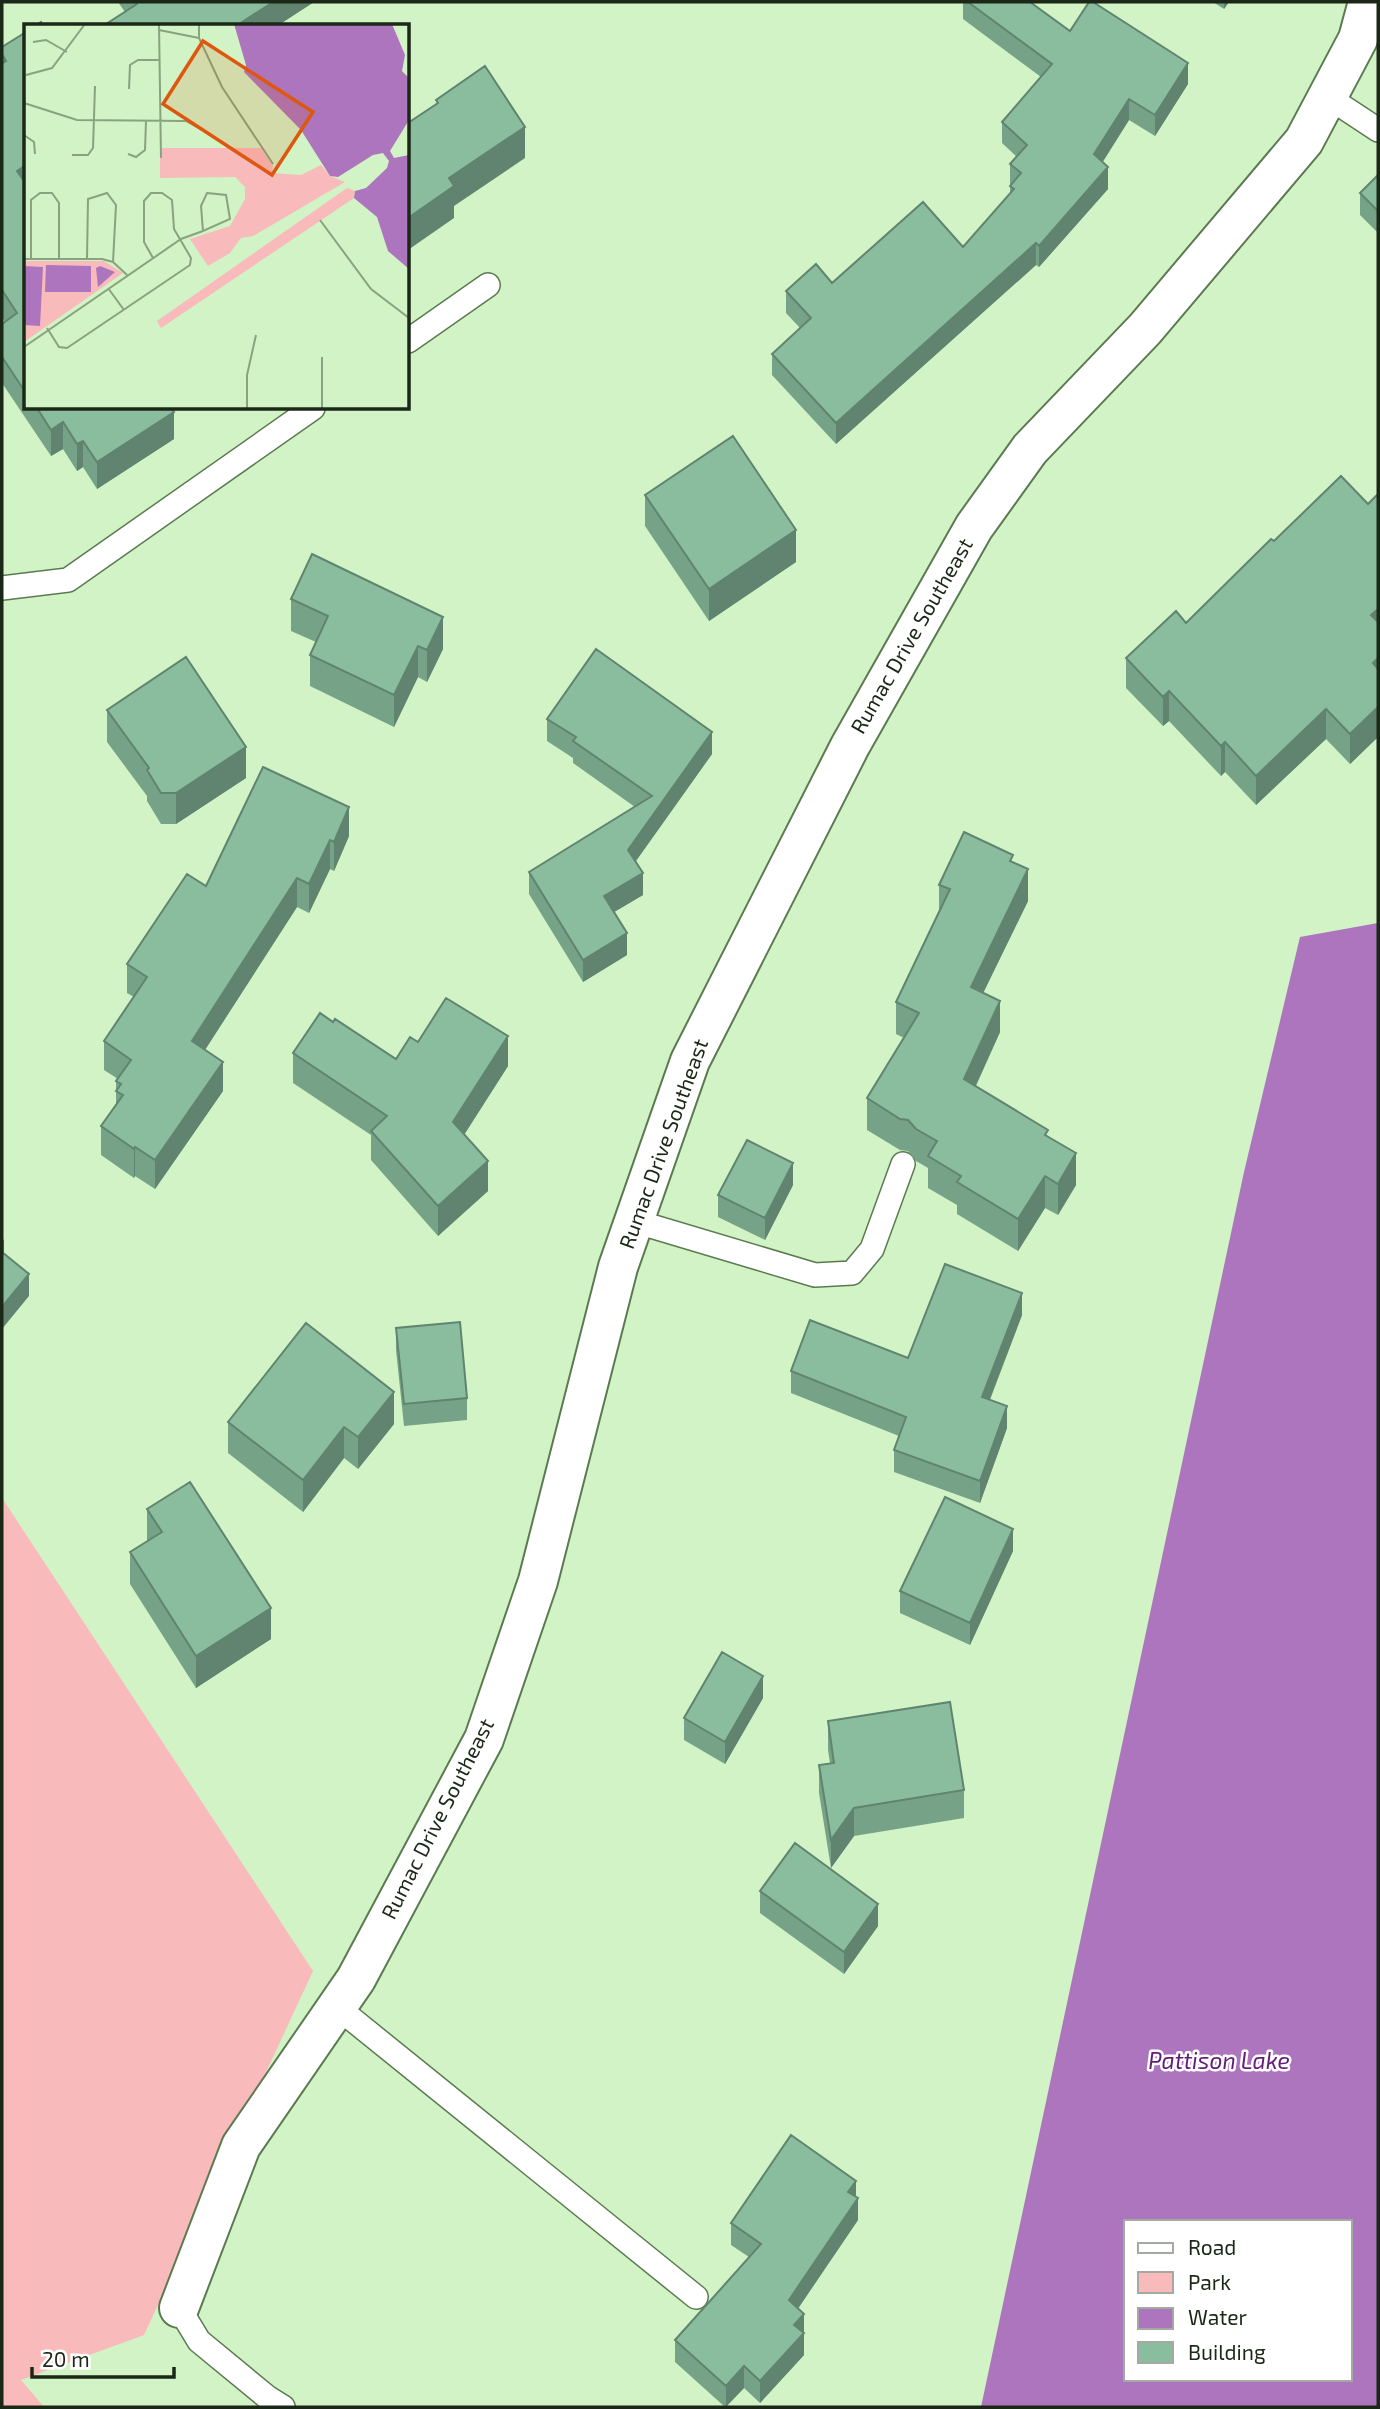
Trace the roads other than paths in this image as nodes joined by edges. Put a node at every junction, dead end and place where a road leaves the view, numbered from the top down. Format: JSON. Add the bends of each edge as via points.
{"nodes":[{"id":1,"x":1368,"y":2,"type":"edge"},
{"id":2,"x":1328,"y":97,"type":"junction"},
{"id":3,"x":1378,"y":130,"type":"edge"},
{"id":4,"x":488,"y":285,"type":"dead end"},
{"id":5,"x":410,"y":340,"type":"edge"},
{"id":6,"x":310,"y":410,"type":"edge"},
{"id":7,"x":2,"y":587,"type":"edge"},
{"id":8,"x":903,"y":1164,"type":"dead end"},
{"id":9,"x":634,"y":1221,"type":"junction"},
{"id":10,"x":337,"y":2007,"type":"junction"},
{"id":11,"x":696,"y":2297,"type":"dead end"},
{"id":12,"x":179,"y":2308,"type":"joint"},
{"id":13,"x":283,"y":2407,"type":"edge"}],
"edges":[{"from":1,"to":2,"type":"street","name":"Rumac Drive Southeast","via":[[1359,39]]},
{"from":2,"to":3,"type":"lane"},
{"from":2,"to":9,"type":"street","name":"Rumac Drive Southeast","via":[[1304,141],[1145,329],[1030,449],[974,527],[850,746],[690,1061]]},
{"from":4,"to":5,"type":"lane"},
{"from":6,"to":7,"type":"lane","via":[[68,580]]},
{"from":8,"to":9,"type":"lane","via":[[872,1249],[852,1273],[815,1275]]},
{"from":9,"to":10,"type":"street","name":"Rumac Drive Southeast","via":[[618,1267],[538,1581],[484,1739]]},
{"from":10,"to":11,"type":"lane"},
{"from":10,"to":12,"type":"street","name":"Rumac Drive Southeast","via":[[241,2146]]},
{"from":12,"to":13,"type":"lane","via":[[199,2341]]}]}
